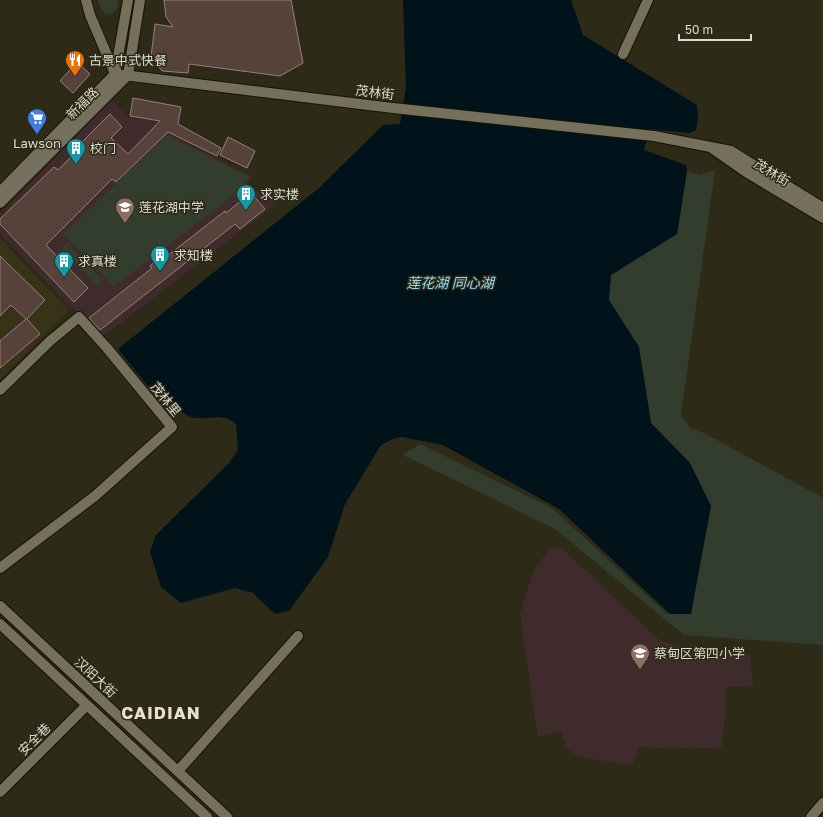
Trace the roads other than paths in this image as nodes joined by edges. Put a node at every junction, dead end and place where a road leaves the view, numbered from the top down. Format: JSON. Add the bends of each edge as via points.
{"nodes":[{"id":1,"x":86,"y":0,"type":"edge"},
{"id":2,"x":128,"y":0,"type":"edge"},
{"id":3,"x":140,"y":0,"type":"edge"},
{"id":4,"x":648,"y":0,"type":"edge"},
{"id":5,"x":623,"y":54,"type":"dead end"},
{"id":6,"x":115,"y":74,"type":"junction"},
{"id":7,"x":128,"y":75,"type":"junction"},
{"id":8,"x":710,"y":146,"type":"junction"},
{"id":9,"x":0,"y":192,"type":"edge"},
{"id":10,"x":0,"y":203,"type":"edge"},
{"id":11,"x":823,"y":208,"type":"edge"},
{"id":12,"x":823,"y":218,"type":"edge"},
{"id":13,"x":0,"y":390,"type":"edge"},
{"id":14,"x":0,"y":568,"type":"edge"},
{"id":15,"x":0,"y":606,"type":"edge"},
{"id":16,"x":0,"y":624,"type":"edge"},
{"id":17,"x":298,"y":636,"type":"dead end"},
{"id":18,"x":87,"y":705,"type":"junction"},
{"id":19,"x":178,"y":771,"type":"junction"},
{"id":20,"x":0,"y":792,"type":"edge"},
{"id":21,"x":823,"y":803,"type":"edge"},
{"id":22,"x":207,"y":817,"type":"edge"},
{"id":23,"x":227,"y":817,"type":"edge"},
{"id":24,"x":811,"y":817,"type":"edge"}],
"edges":[{"from":1,"to":6,"type":"street"},
{"from":2,"to":6,"type":"street"},
{"from":3,"to":7,"type":"street"},
{"from":4,"to":5,"type":"street"},
{"from":6,"to":7,"type":"street","name":"茂林街"},
{"from":6,"to":9,"type":"street","name":"新福路"},
{"from":7,"to":8,"type":"street","name":"茂林街","via":[[393,108],[654,136]]},
{"from":7,"to":10,"type":"street","name":"新福路"},
{"from":8,"to":11,"type":"street","name":"茂林街","via":[[731,151]]},
{"from":8,"to":12,"type":"street","name":"茂林街","via":[[746,172]]},
{"from":13,"to":14,"type":"street","name":"茂林里","via":[[50,341],[79,317],[108,348],[172,427],[95,496]]},
{"from":15,"to":19,"type":"street","name":"汉阳大街"},
{"from":16,"to":18,"type":"street","name":"汉阳大街"},
{"from":17,"to":19,"type":"street"},
{"from":18,"to":20,"type":"street","name":"安全巷"},
{"from":18,"to":22,"type":"street","name":"汉阳大街"},
{"from":19,"to":23,"type":"street","name":"汉阳大街"},
{"from":21,"to":24,"type":"street"}]}
